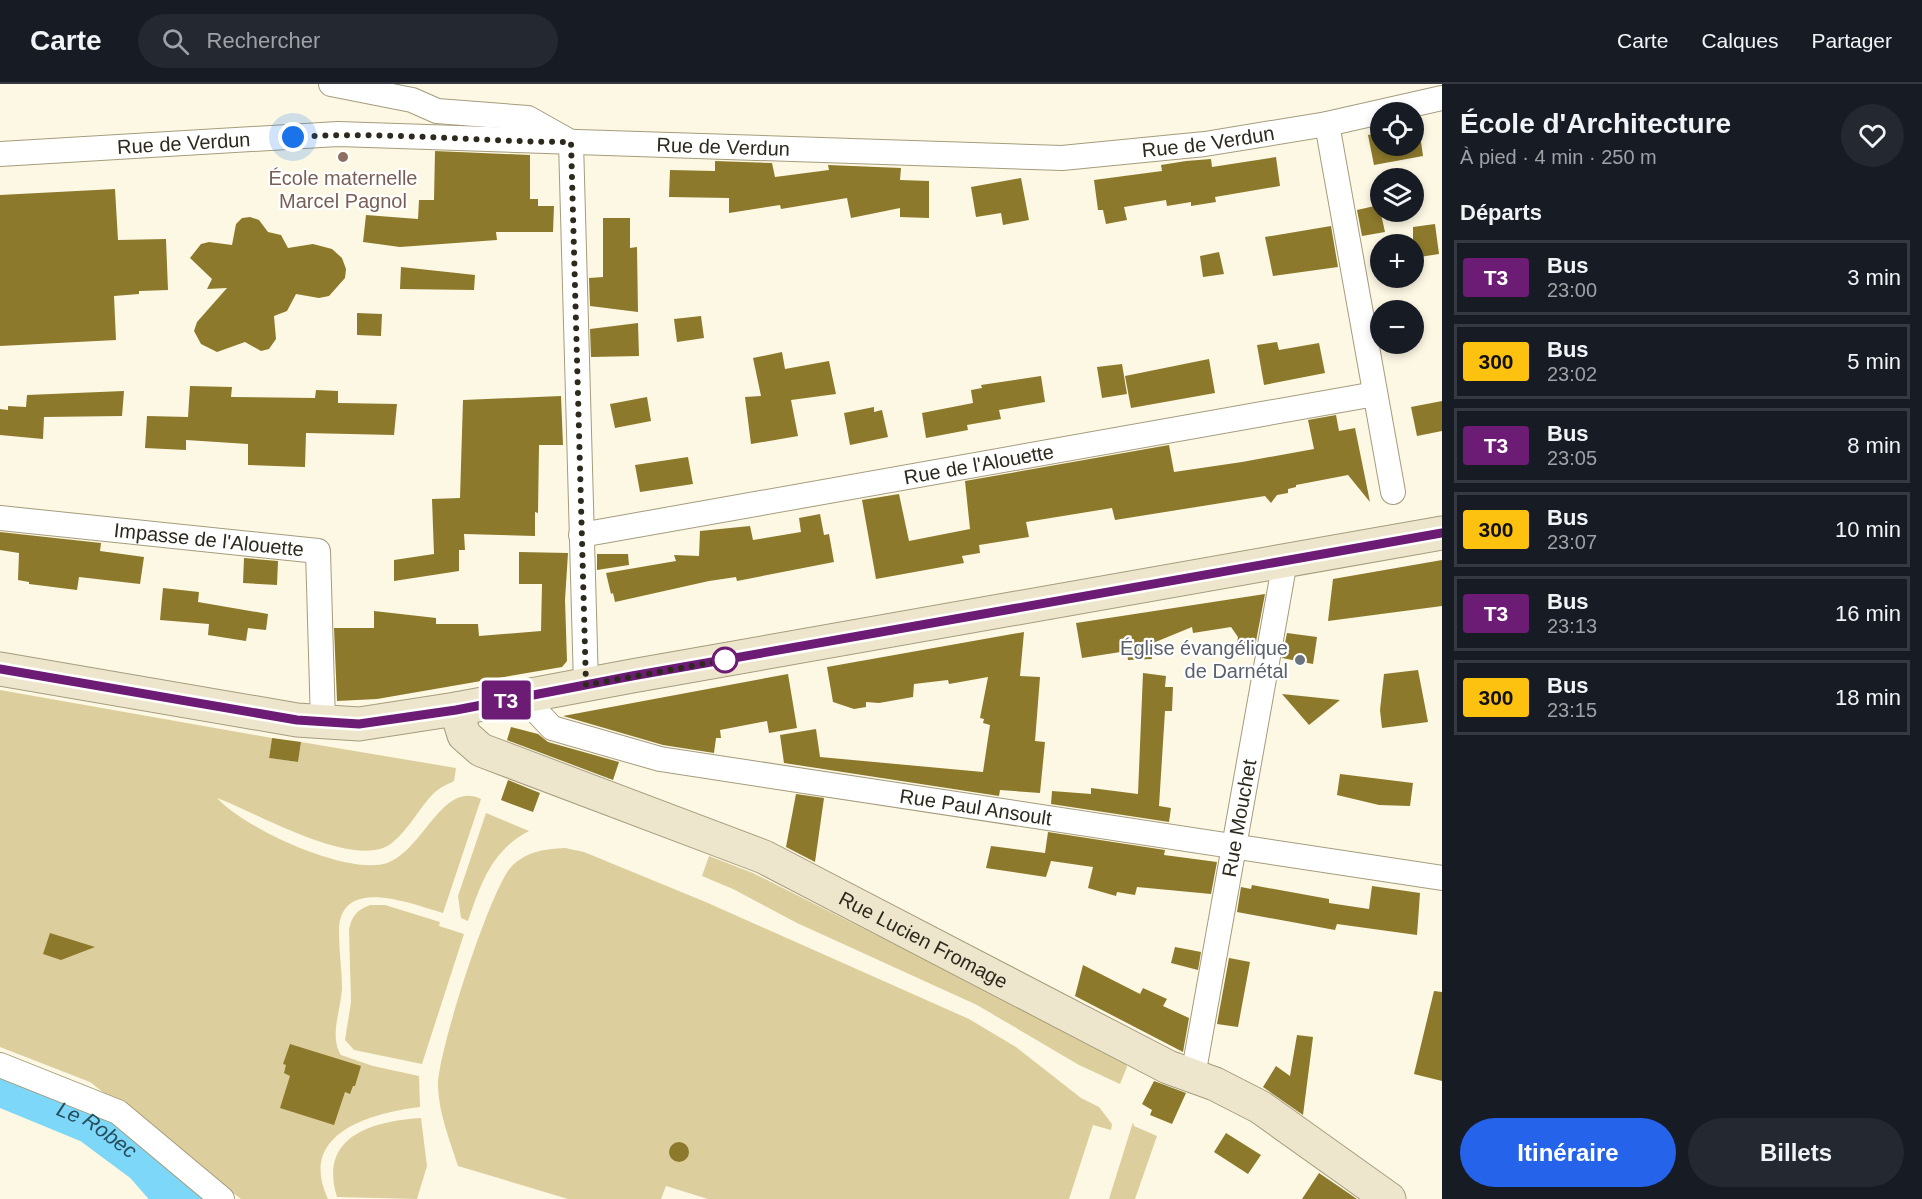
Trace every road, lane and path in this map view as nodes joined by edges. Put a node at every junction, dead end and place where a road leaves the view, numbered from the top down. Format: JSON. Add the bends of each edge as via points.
{"nodes":[{"id":1,"x":332,"y":84,"type":"edge"},
{"id":2,"x":1442,"y":98,"type":"edge"},
{"id":3,"x":437,"y":111,"type":"junction"},
{"id":4,"x":1327,"y":124,"type":"junction"},
{"id":5,"x":438,"y":136,"type":"junction"},
{"id":6,"x":571,"y":142,"type":"junction"},
{"id":7,"x":0,"y":154,"type":"edge"},
{"id":8,"x":1375,"y":394,"type":"junction"},
{"id":9,"x":1393,"y":492,"type":"dead end"},
{"id":10,"x":0,"y":518,"type":"edge"},
{"id":11,"x":1442,"y":533,"type":"edge"},
{"id":12,"x":581,"y":536,"type":"junction"},
{"id":13,"x":1285,"y":561,"type":"junction"},
{"id":14,"x":0,"y":669,"type":"edge"},
{"id":15,"x":586,"y":685,"type":"junction"},
{"id":16,"x":530,"y":696,"type":"junction"},
{"id":17,"x":456,"y":710,"type":"junction"},
{"id":18,"x":323,"y":723,"type":"junction"},
{"id":19,"x":1235,"y":848,"type":"junction"},
{"id":20,"x":1442,"y":878,"type":"edge"},
{"id":21,"x":0,"y":1065,"type":"edge"},
{"id":22,"x":1192,"y":1076,"type":"junction"},
{"id":23,"x":222,"y":1199,"type":"edge"},
{"id":24,"x":1389,"y":1199,"type":"edge"}],
"edges":[{"from":1,"to":3,"type":"street","via":[[412,100]]},
{"from":2,"to":4,"type":"street","name":"Rue de Verdun"},
{"from":3,"to":5,"type":"street"},
{"from":3,"to":6,"type":"street","via":[[528,118]]},
{"from":4,"to":6,"type":"street","name":"Rue de Verdun","via":[[1205,144],[1062,158]]},
{"from":4,"to":8,"type":"street"},
{"from":5,"to":6,"type":"street","name":"Rue de Verdun"},
{"from":5,"to":7,"type":"street","name":"Rue de Verdun","via":[[338,134]]},
{"from":6,"to":12,"type":"street"},
{"from":8,"to":9,"type":"street"},
{"from":8,"to":12,"type":"street","name":"Rue de l'Alouette"},
{"from":10,"to":18,"type":"street","name":"Impasse de l'Alouette","via":[[318,551]]},
{"from":11,"to":13,"type":"street"},
{"from":12,"to":15,"type":"street"},
{"from":13,"to":15,"type":"street"},
{"from":13,"to":19,"type":"street","name":"Rue Mouchet"},
{"from":14,"to":18,"type":"street"},
{"from":15,"to":16,"type":"street"},
{"from":16,"to":17,"type":"street"},
{"from":16,"to":19,"type":"street","name":"Rue Paul Ansoult","via":[[538,713],[552,728],[660,759]]},
{"from":17,"to":18,"type":"street","via":[[359,724]]},
{"from":17,"to":22,"type":"street","name":"Rue Lucien Fromage","via":[[459,725],[469,741],[496,758],[764,857]]},
{"from":19,"to":20,"type":"street","name":"Rue Paul Ansoult"},
{"from":19,"to":22,"type":"street","name":"Rue Mouchet"},
{"from":21,"to":23,"type":"street","via":[[118,1112]]},
{"from":22,"to":24,"type":"street","name":"Rue Lucien Fromage","via":[[1260,1107]]}]}
